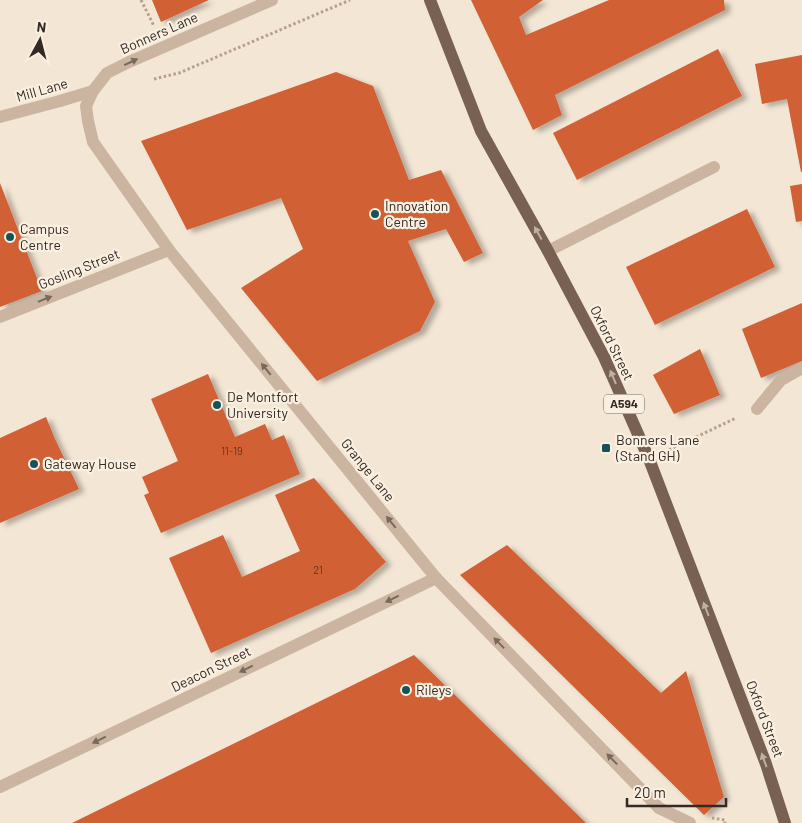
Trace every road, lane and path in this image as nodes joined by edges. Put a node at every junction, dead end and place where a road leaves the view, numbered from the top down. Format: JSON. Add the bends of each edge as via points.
{"nodes":[{"id":1,"x":140,"y":0,"type":"edge"},
{"id":2,"x":272,"y":0,"type":"edge"},
{"id":3,"x":350,"y":0,"type":"edge"},
{"id":4,"x":430,"y":0,"type":"edge"},
{"id":5,"x":164,"y":47,"type":"junction"},
{"id":6,"x":150,"y":79,"type":"dead end"},
{"id":7,"x":93,"y":91,"type":"junction"},
{"id":8,"x":0,"y":117,"type":"edge"},
{"id":9,"x":714,"y":167,"type":"dead end"},
{"id":10,"x":169,"y":250,"type":"junction"},
{"id":11,"x":548,"y":251,"type":"junction"},
{"id":12,"x":0,"y":317,"type":"edge"},
{"id":13,"x":802,"y":368,"type":"edge"},
{"id":14,"x":757,"y":409,"type":"joint"},
{"id":15,"x":648,"y":459,"type":"junction"},
{"id":16,"x":436,"y":578,"type":"junction"},
{"id":17,"x":0,"y":787,"type":"edge"},
{"id":18,"x":690,"y":823,"type":"edge"},
{"id":19,"x":785,"y":823,"type":"edge"}],
"edges":[{"from":1,"to":5,"type":"path"},
{"from":2,"to":5,"type":"street","name":"Bonners Lane"},
{"from":3,"to":6,"type":"path","via":[[179,73]]},
{"from":11,"to":4,"type":"main road","name":"Oxford Street","number":"A594","one_way":true,"via":[[481,131]]},
{"from":7,"to":5,"type":"street","name":"Bonners Lane","one_way":true,"via":[[108,73]]},
{"from":7,"to":8,"type":"street","name":"Mill Lane"},
{"from":7,"to":10,"type":"street","name":"Grange Lane","via":[[86,106],[93,142]]},
{"from":9,"to":11,"type":"street"},
{"from":12,"to":10,"type":"street","name":"Gosling Street","one_way":true},
{"from":16,"to":10,"type":"street","name":"Grange Lane","one_way":true},
{"from":15,"to":11,"type":"main road","name":"Oxford Street","number":"A594","one_way":true,"via":[[604,357]]},
{"from":13,"to":14,"type":"street","via":[[781,380]]},
{"from":14,"to":15,"type":"path"},
{"from":19,"to":15,"type":"main road","name":"Oxford Street","number":"A594","one_way":true,"via":[[766,764]]},
{"from":16,"to":17,"type":"street","name":"Deacon Street","one_way":true},
{"from":18,"to":16,"type":"street","name":"Grange Lane","one_way":true,"via":[[660,808]]}]}
